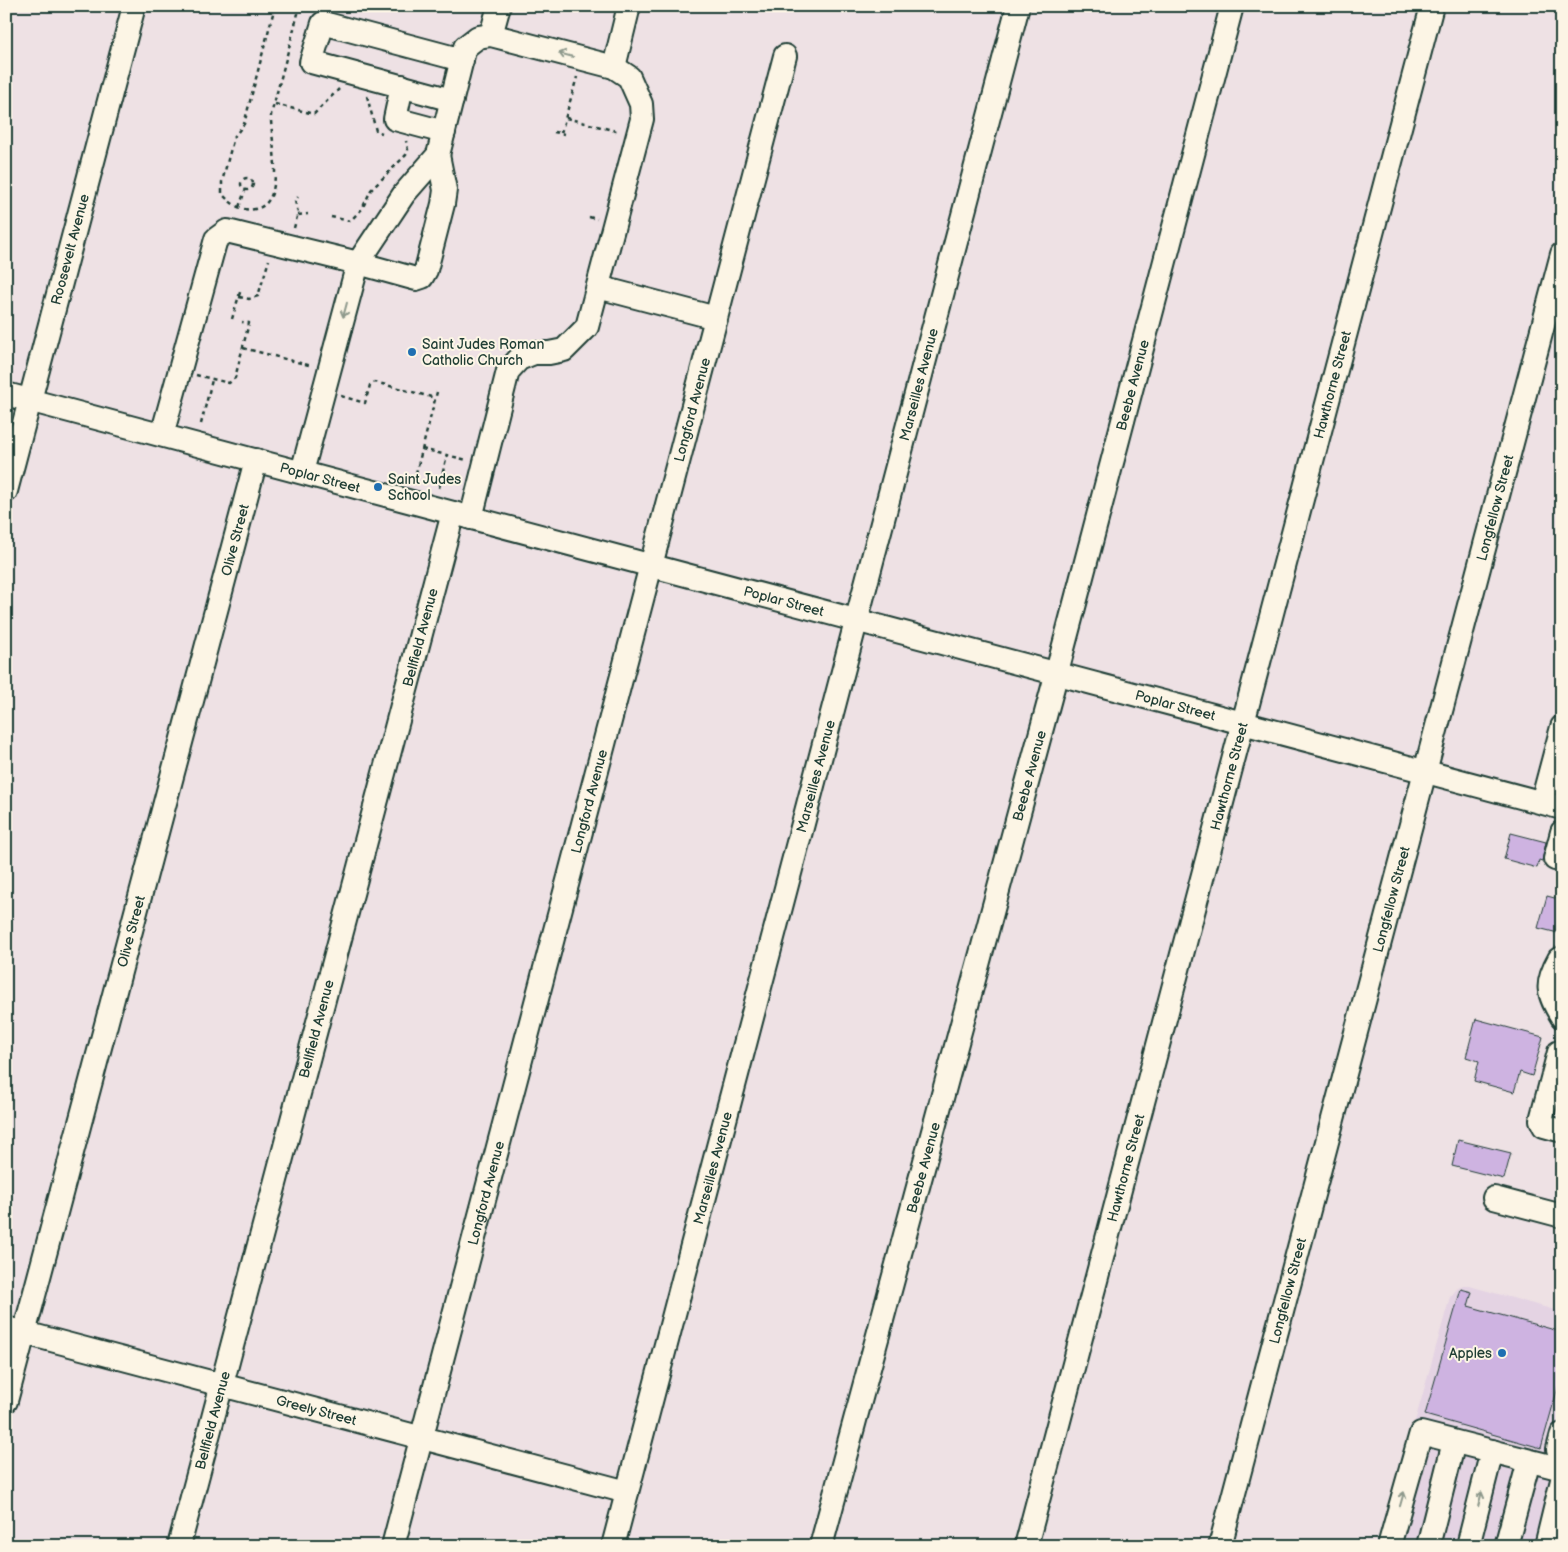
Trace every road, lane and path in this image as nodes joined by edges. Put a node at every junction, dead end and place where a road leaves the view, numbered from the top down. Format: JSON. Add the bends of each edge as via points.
{"nodes":[{"id":1,"x":134,"y":6,"type":"edge"},
{"id":2,"x":275,"y":6,"type":"edge"},
{"id":3,"x":300,"y":6,"type":"edge"},
{"id":4,"x":499,"y":6,"type":"edge"},
{"id":5,"x":629,"y":6,"type":"edge"},
{"id":6,"x":1018,"y":6,"type":"edge"},
{"id":7,"x":1232,"y":6,"type":"edge"},
{"id":8,"x":1432,"y":6,"type":"edge"},
{"id":9,"x":491,"y":35,"type":"junction"},
{"id":10,"x":785,"y":56,"type":"dead end"},
{"id":11,"x":462,"y":60,"type":"junction"},
{"id":12,"x":614,"y":67,"type":"junction"},
{"id":13,"x":577,"y":76,"type":"dead end"},
{"id":14,"x":345,"y":83,"type":"dead end"},
{"id":15,"x":402,"y":86,"type":"junction"},
{"id":16,"x":365,"y":89,"type":"dead end"},
{"id":17,"x":452,"y":100,"type":"junction"},
{"id":18,"x":275,"y":104,"type":"junction"},
{"id":19,"x":566,"y":118,"type":"junction"},
{"id":20,"x":444,"y":132,"type":"junction"},
{"id":21,"x":554,"y":132,"type":"dead end"},
{"id":22,"x":384,"y":133,"type":"dead end"},
{"id":23,"x":627,"y":134,"type":"dead end"},
{"id":24,"x":402,"y":138,"type":"dead end"},
{"id":25,"x":438,"y":155,"type":"junction"},
{"id":26,"x":245,"y":191,"type":"junction"},
{"id":27,"x":298,"y":197,"type":"dead end"},
{"id":28,"x":239,"y":207,"type":"junction"},
{"id":29,"x":308,"y":214,"type":"dead end"},
{"id":30,"x":298,"y":216,"type":"junction"},
{"id":31,"x":330,"y":217,"type":"dead end"},
{"id":32,"x":293,"y":232,"type":"dead end"},
{"id":33,"x":1562,"y":254,"type":"edge"},
{"id":34,"x":270,"y":259,"type":"dead end"},
{"id":35,"x":358,"y":263,"type":"junction"},
{"id":36,"x":598,"y":287,"type":"junction"},
{"id":37,"x":241,"y":289,"type":"dead end"},
{"id":38,"x":238,"y":297,"type":"junction"},
{"id":39,"x":716,"y":318,"type":"junction"},
{"id":40,"x":232,"y":319,"type":"dead end"},
{"id":41,"x":242,"y":322,"type":"dead end"},
{"id":42,"x":243,"y":348,"type":"junction"},
{"id":43,"x":313,"y":366,"type":"dead end"},
{"id":44,"x":188,"y":372,"type":"dead end"},
{"id":45,"x":213,"y":379,"type":"junction"},
{"id":46,"x":437,"y":392,"type":"dead end"},
{"id":47,"x":6,"y":394,"type":"edge"},
{"id":48,"x":336,"y":395,"type":"dead end"},
{"id":49,"x":435,"y":398,"type":"junction"},
{"id":50,"x":30,"y":400,"type":"junction"},
{"id":51,"x":201,"y":424,"type":"dead end"},
{"id":52,"x":162,"y":435,"type":"junction"},
{"id":53,"x":422,"y":449,"type":"junction"},
{"id":54,"x":448,"y":455,"type":"junction"},
{"id":55,"x":256,"y":460,"type":"junction"},
{"id":56,"x":470,"y":461,"type":"dead end"},
{"id":57,"x":302,"y":472,"type":"junction"},
{"id":58,"x":414,"y":481,"type":"dead end"},
{"id":59,"x":439,"y":488,"type":"dead end"},
{"id":60,"x":6,"y":491,"type":"edge"},
{"id":61,"x":462,"y":515,"type":"junction"},
{"id":62,"x":650,"y":566,"type":"junction"},
{"id":63,"x":856,"y":621,"type":"junction"},
{"id":64,"x":1056,"y":674,"type":"junction"},
{"id":65,"x":1244,"y":723,"type":"junction"},
{"id":66,"x":1562,"y":727,"type":"edge"},
{"id":67,"x":1425,"y":772,"type":"junction"},
{"id":68,"x":1552,"y":805,"type":"edge"},
{"id":69,"x":1562,"y":832,"type":"edge"},
{"id":70,"x":1562,"y":860,"type":"edge"},
{"id":71,"x":1562,"y":959,"type":"edge"},
{"id":72,"x":1562,"y":1017,"type":"edge"},
{"id":73,"x":1562,"y":1051,"type":"edge"},
{"id":74,"x":1562,"y":1131,"type":"edge"},
{"id":75,"x":1494,"y":1198,"type":"dead end"},
{"id":76,"x":1562,"y":1216,"type":"edge"},
{"id":77,"x":15,"y":1330,"type":"edge"},
{"id":78,"x":222,"y":1385,"type":"junction"},
{"id":79,"x":6,"y":1401,"type":"edge"},
{"id":80,"x":1562,"y":1434,"type":"edge"},
{"id":81,"x":421,"y":1438,"type":"junction"},
{"id":82,"x":1454,"y":1442,"type":"junction"},
{"id":83,"x":1492,"y":1452,"type":"junction"},
{"id":84,"x":1529,"y":1461,"type":"junction"},
{"id":85,"x":1562,"y":1462,"type":"edge"},
{"id":86,"x":1562,"y":1469,"type":"edge"},
{"id":87,"x":1562,"y":1480,"type":"edge"},
{"id":88,"x":627,"y":1492,"type":"junction"},
{"id":89,"x":179,"y":1546,"type":"edge"},
{"id":90,"x":392,"y":1546,"type":"edge"},
{"id":91,"x":612,"y":1546,"type":"edge"},
{"id":92,"x":820,"y":1546,"type":"edge"},
{"id":93,"x":1026,"y":1546,"type":"edge"},
{"id":94,"x":1220,"y":1546,"type":"edge"},
{"id":95,"x":1389,"y":1546,"type":"edge"},
{"id":96,"x":1428,"y":1546,"type":"edge"},
{"id":97,"x":1468,"y":1546,"type":"edge"},
{"id":98,"x":1506,"y":1546,"type":"edge"},
{"id":99,"x":1546,"y":1546,"type":"edge"}],
"edges":[{"from":1,"to":50,"type":"street","name":"Roosevelt Avenue"},
{"from":2,"to":28,"type":"path","via":[[244,124],[234,137],[222,182],[222,194]]},
{"from":3,"to":18,"type":"path"},
{"from":4,"to":9,"type":"street"},
{"from":5,"to":12,"type":"street"},
{"from":6,"to":63,"type":"street","name":"Marseilles Avenue"},
{"from":7,"to":64,"type":"street","name":"Beebe Avenue"},
{"from":8,"to":65,"type":"street","name":"Hawthorne Street"},
{"from":9,"to":11,"type":"street","via":[[478,37],[465,47]]},
{"from":12,"to":9,"type":"street","one_way":true},
{"from":10,"to":39,"type":"street","name":"Longford Avenue"},
{"from":11,"to":15,"type":"street","via":[[323,23],[311,62]]},
{"from":11,"to":17,"type":"street"},
{"from":12,"to":36,"type":"street","name":"Bellfield Avenue","via":[[630,77],[641,104],[642,118]]},
{"from":13,"to":19,"type":"path"},
{"from":14,"to":18,"type":"path","via":[[314,114]]},
{"from":15,"to":17,"type":"street"},
{"from":15,"to":20,"type":"street","via":[[395,119]]},
{"from":16,"to":22,"type":"path","via":[[376,131]]},
{"from":17,"to":20,"type":"street"},
{"from":18,"to":28,"type":"path","via":[[271,129],[275,177],[270,200],[260,208]]},
{"from":19,"to":21,"type":"path","via":[[563,134]]},
{"from":19,"to":23,"type":"path"},
{"from":20,"to":25,"type":"street"},
{"from":24,"to":31,"type":"path","via":[[408,145],[406,155],[371,190],[362,209],[350,221]]},
{"from":25,"to":35,"type":"street","via":[[404,194]]},
{"from":25,"to":35,"type":"street","via":[[445,190],[422,277],[416,279]]},
{"from":26,"to":26,"type":"path","via":[[241,182],[250,178],[254,186]]},
{"from":26,"to":28,"type":"path"},
{"from":27,"to":30,"type":"path","via":[[295,201]]},
{"from":29,"to":30,"type":"path"},
{"from":30,"to":32,"type":"path"},
{"from":33,"to":67,"type":"street","name":"Longfellow Street"},
{"from":34,"to":38,"type":"path","via":[[258,296],[249,300]]},
{"from":35,"to":52,"type":"street","via":[[227,231],[216,238]]},
{"from":35,"to":57,"type":"street","one_way":true},
{"from":36,"to":39,"type":"street"},
{"from":36,"to":61,"type":"street","name":"Bellfield Avenue","via":[[587,328],[575,341],[564,350],[534,353],[519,359],[508,371]]},
{"from":37,"to":38,"type":"path"},
{"from":38,"to":40,"type":"path"},
{"from":39,"to":62,"type":"street","name":"Longford Avenue"},
{"from":41,"to":42,"type":"path","via":[[250,323]]},
{"from":42,"to":43,"type":"path"},
{"from":42,"to":45,"type":"path","via":[[232,382]]},
{"from":44,"to":45,"type":"path"},
{"from":45,"to":51,"type":"path"},
{"from":46,"to":49,"type":"path"},
{"from":47,"to":50,"type":"street","name":"Poplar Street"},
{"from":48,"to":49,"type":"path","via":[[365,403],[370,385],[375,382]]},
{"from":49,"to":53,"type":"path"},
{"from":50,"to":52,"type":"street","name":"Poplar Street"},
{"from":50,"to":60,"type":"street","name":"Roosevelt Avenue"},
{"from":52,"to":55,"type":"street","name":"Poplar Street"},
{"from":53,"to":54,"type":"path"},
{"from":53,"to":58,"type":"path"},
{"from":54,"to":56,"type":"path"},
{"from":54,"to":59,"type":"path"},
{"from":55,"to":57,"type":"street","name":"Poplar Street"},
{"from":55,"to":77,"type":"street","name":"Olive Street"},
{"from":57,"to":61,"type":"street","name":"Poplar Street"},
{"from":61,"to":62,"type":"street","name":"Poplar Street"},
{"from":61,"to":78,"type":"street","name":"Bellfield Avenue"},
{"from":62,"to":63,"type":"street","name":"Poplar Street"},
{"from":62,"to":81,"type":"street","name":"Longford Avenue"},
{"from":63,"to":64,"type":"street","name":"Poplar Street"},
{"from":63,"to":88,"type":"street","name":"Marseilles Avenue"},
{"from":64,"to":65,"type":"street","name":"Poplar Street"},
{"from":64,"to":92,"type":"street","name":"Beebe Avenue"},
{"from":65,"to":67,"type":"street","name":"Poplar Street"},
{"from":65,"to":93,"type":"street","name":"Hawthorne Street"},
{"from":66,"to":68,"type":"street"},
{"from":67,"to":68,"type":"street","name":"Poplar Street"},
{"from":67,"to":94,"type":"street","name":"Longfellow Street"},
{"from":69,"to":70,"type":"street","via":[[1555,858]]},
{"from":71,"to":72,"type":"street","via":[[1559,958],[1552,972],[1548,990]]},
{"from":73,"to":74,"type":"street","via":[[1559,1052],[1541,1120],[1544,1126]]},
{"from":75,"to":76,"type":"street"},
{"from":77,"to":78,"type":"street","name":"Greely Street"},
{"from":77,"to":79,"type":"street","name":"Olive Street"},
{"from":78,"to":81,"type":"street","name":"Greely Street"},
{"from":78,"to":89,"type":"street","name":"Bellfield Avenue"},
{"from":80,"to":85,"type":"street","via":[[1558,1449]]},
{"from":81,"to":88,"type":"street","name":"Greely Street"},
{"from":81,"to":90,"type":"street","name":"Longford Avenue"},
{"from":82,"to":83,"type":"street"},
{"from":95,"to":82,"type":"street","one_way":true,"via":[[1421,1433]]},
{"from":82,"to":96,"type":"street"},
{"from":83,"to":84,"type":"street"},
{"from":97,"to":83,"type":"street","one_way":true},
{"from":84,"to":86,"type":"street"},
{"from":84,"to":98,"type":"street"},
{"from":87,"to":99,"type":"street"},
{"from":88,"to":91,"type":"street","name":"Marseilles Avenue"}]}
